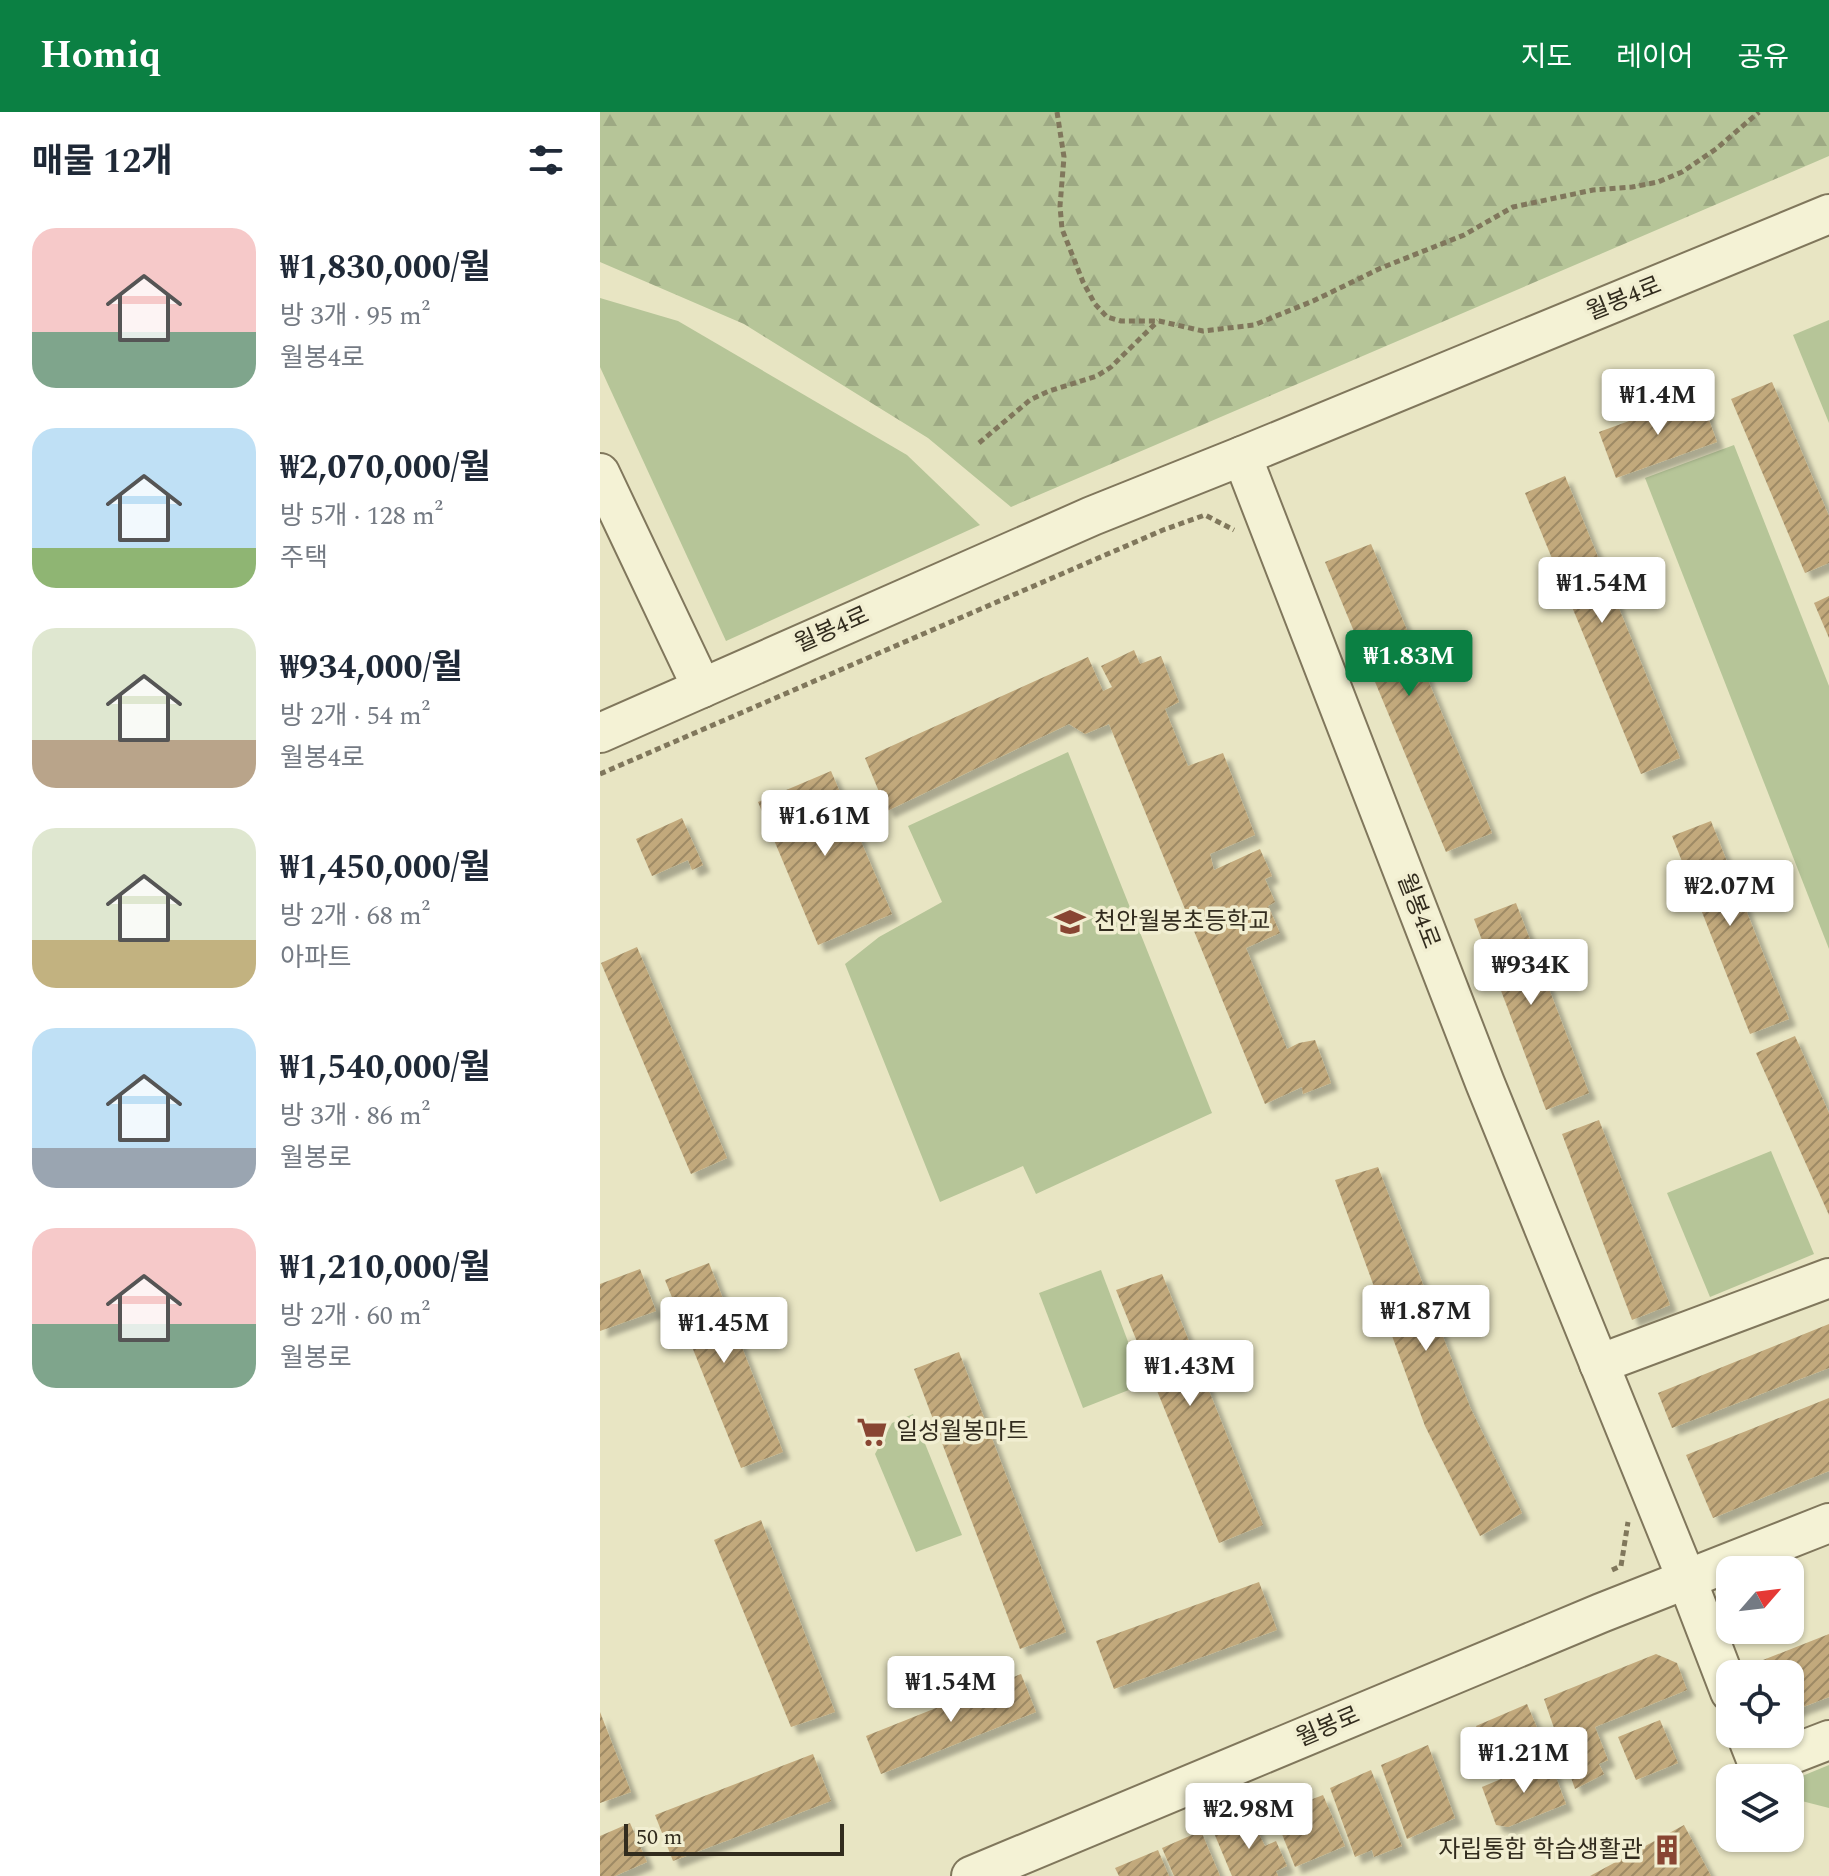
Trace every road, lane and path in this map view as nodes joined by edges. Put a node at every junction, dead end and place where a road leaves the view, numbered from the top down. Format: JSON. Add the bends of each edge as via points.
{"nodes":[{"id":1,"x":1057,"y":112,"type":"edge"},
{"id":2,"x":1759,"y":112,"type":"edge"},
{"id":3,"x":1829,"y":214,"type":"edge"},
{"id":4,"x":1159,"y":321,"type":"junction"},
{"id":5,"x":979,"y":443,"type":"dead end"},
{"id":6,"x":1242,"y":456,"type":"junction"},
{"id":7,"x":600,"y":473,"type":"edge"},
{"id":8,"x":1237,"y":531,"type":"dead end"},
{"id":9,"x":702,"y":688,"type":"junction"},
{"id":10,"x":600,"y":733,"type":"edge"},
{"id":11,"x":600,"y":774,"type":"edge"},
{"id":12,"x":1829,"y":1278,"type":"edge"},
{"id":13,"x":1599,"y":1364,"type":"junction"},
{"id":14,"x":1628,"y":1522,"type":"dead end"},
{"id":15,"x":1829,"y":1523,"type":"edge"},
{"id":16,"x":1687,"y":1580,"type":"junction"},
{"id":17,"x":1601,"y":1613,"type":"junction"},
{"id":18,"x":1718,"y":1660,"type":"edge"},
{"id":19,"x":1829,"y":1740,"type":"edge"},
{"id":20,"x":1752,"y":1748,"type":"edge"},
{"id":21,"x":971,"y":1876,"type":"edge"}],
"edges":[{"from":1,"to":4,"type":"path","via":[[1064,157],[1060,217],[1083,282],[1107,317]]},
{"from":2,"to":4,"type":"path","via":[[1682,172],[1658,182],[1513,207],[1464,235],[1254,325],[1203,331]]},
{"from":3,"to":6,"type":"street","name":"월봉4로"},
{"from":4,"to":5,"type":"path","via":[[1111,367],[1030,400]]},
{"from":6,"to":9,"type":"street","name":"월봉4로","via":[[1092,516]]},
{"from":6,"to":13,"type":"street","name":"월봉4로"},
{"from":7,"to":9,"type":"street"},
{"from":8,"to":11,"type":"path","via":[[1205,515],[1163,530]]},
{"from":9,"to":10,"type":"street","name":"월봉4로"},
{"from":12,"to":13,"type":"street"},
{"from":13,"to":16,"type":"street"},
{"from":14,"to":17,"type":"path","via":[[1621,1566],[1589,1579]]},
{"from":15,"to":16,"type":"street","name":"월봉로"},
{"from":16,"to":17,"type":"street","name":"월봉로"},
{"from":16,"to":18,"type":"street"},
{"from":17,"to":21,"type":"street","name":"월봉로"},
{"from":19,"to":20,"type":"street","via":[[1759,1767]]}]}
